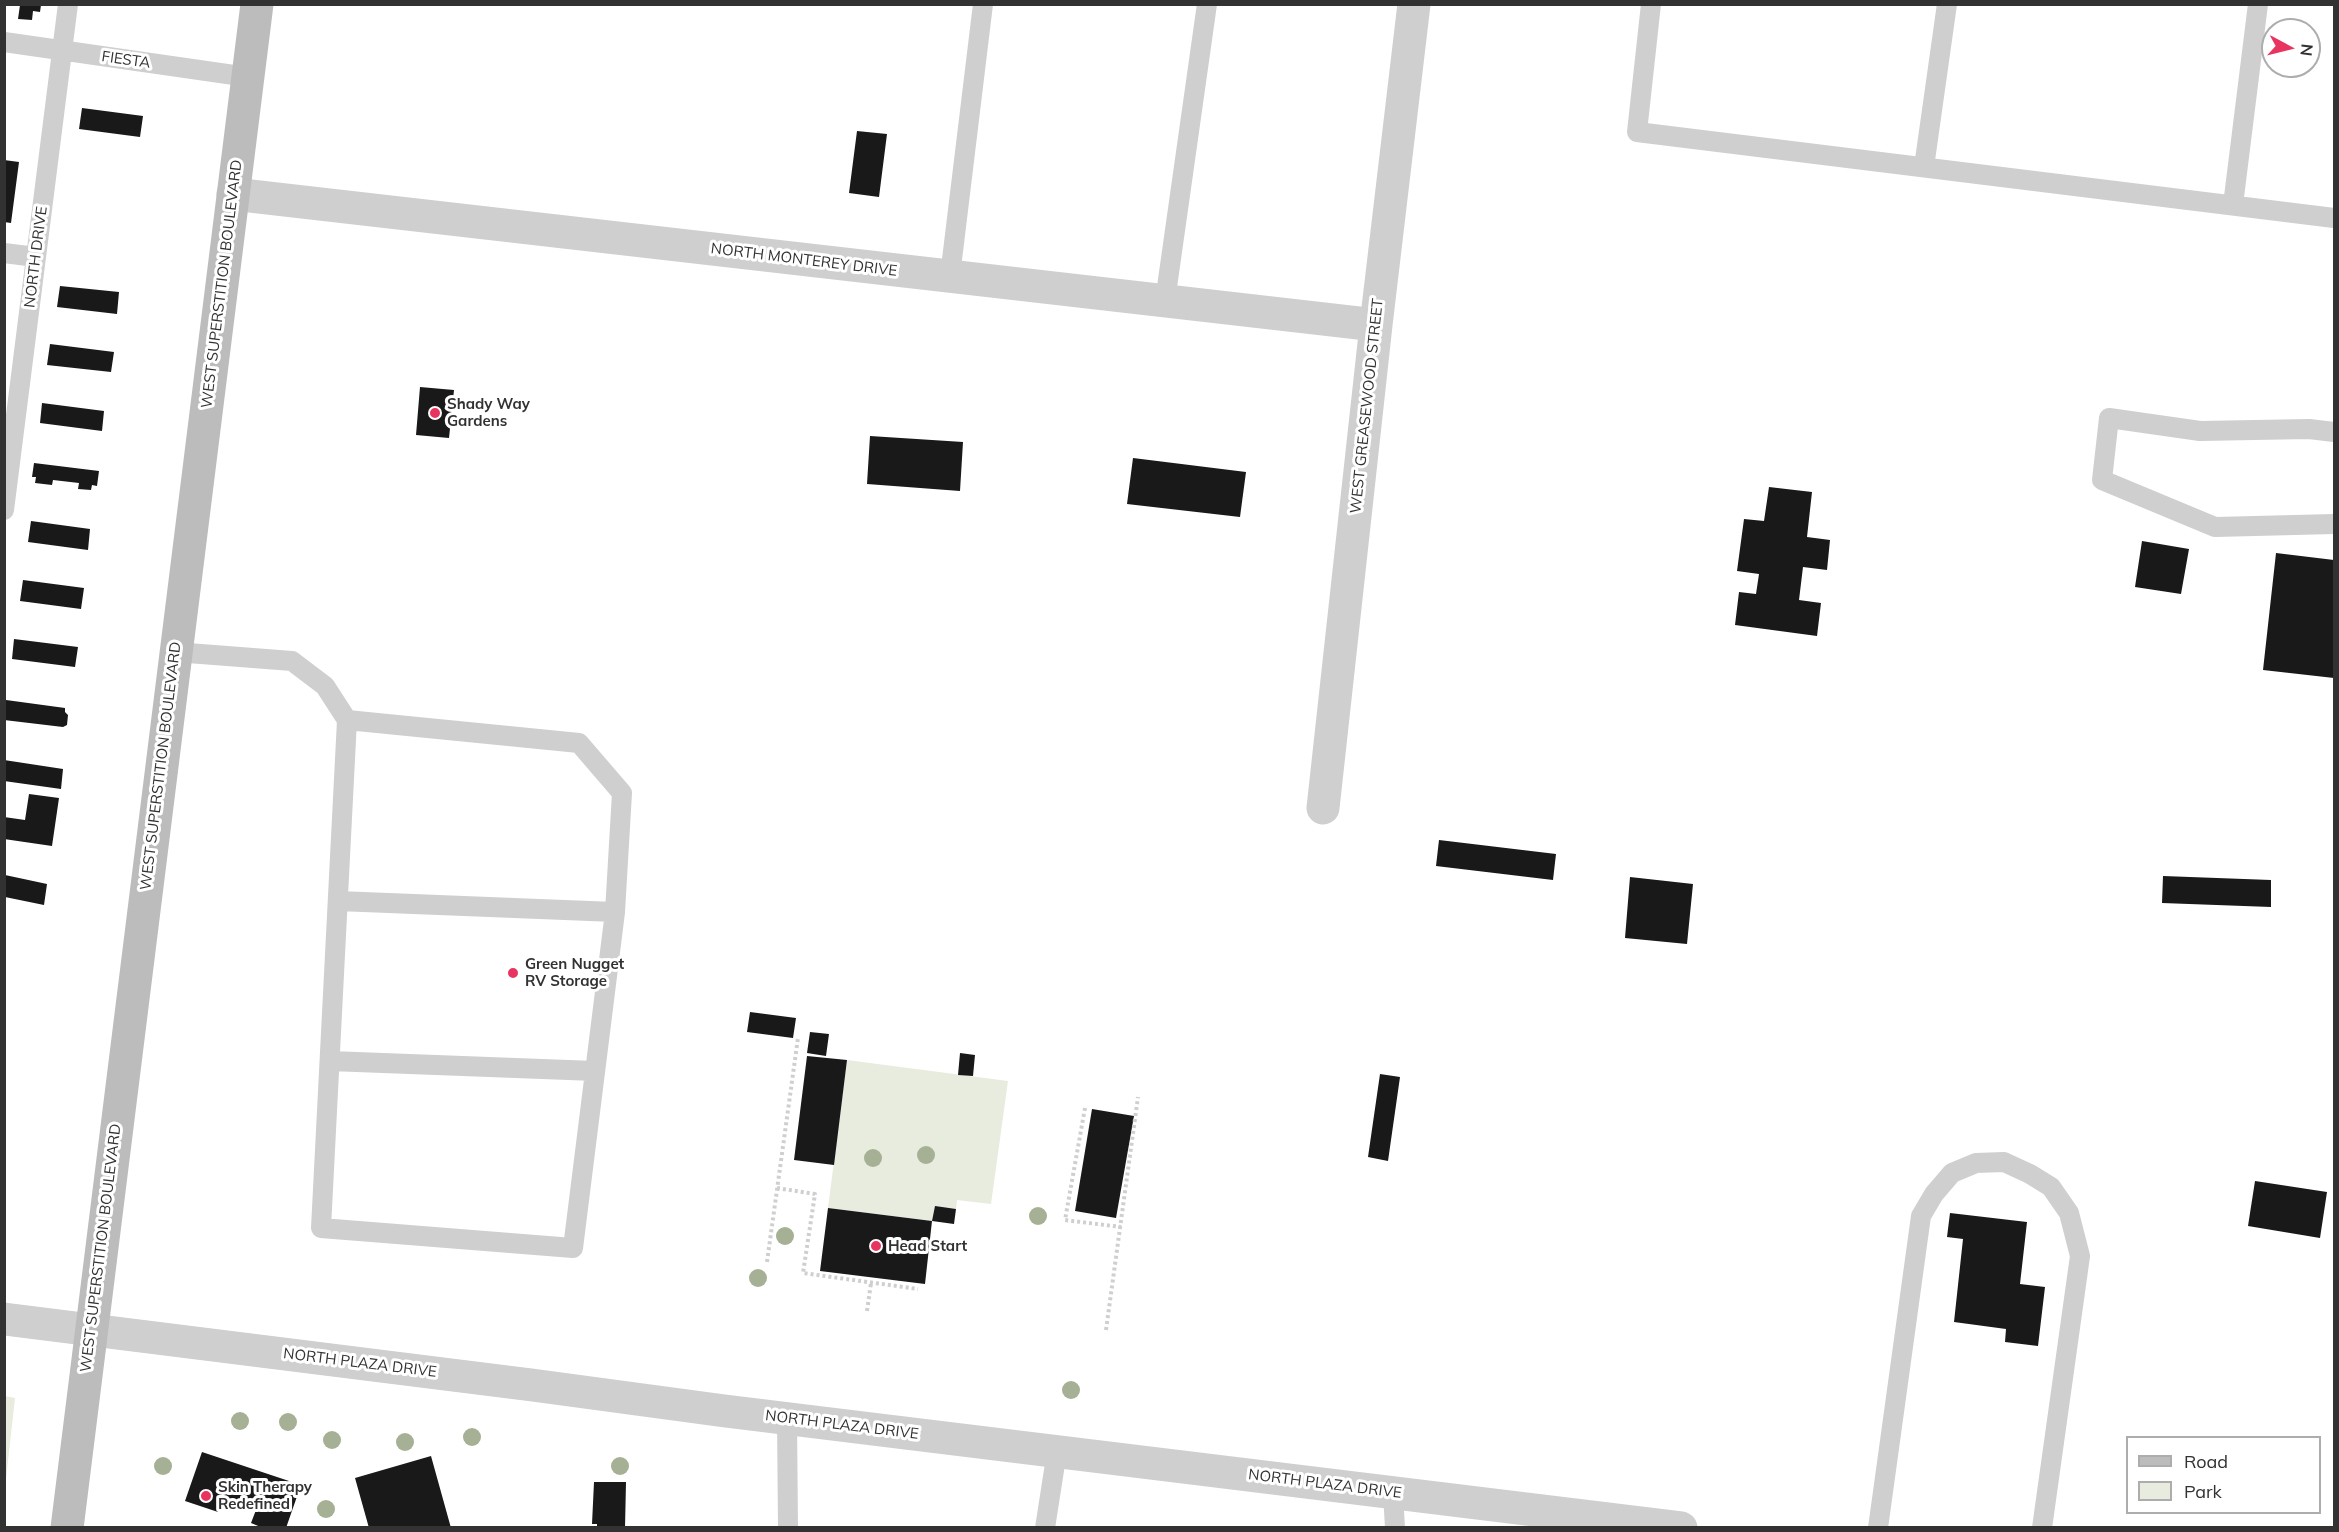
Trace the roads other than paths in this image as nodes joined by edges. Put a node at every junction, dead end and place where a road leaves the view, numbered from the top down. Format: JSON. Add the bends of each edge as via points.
{"nodes":[{"id":1,"x":68,"y":4,"type":"edge"},
{"id":2,"x":257,"y":4,"type":"edge"},
{"id":3,"x":983,"y":4,"type":"edge"},
{"id":4,"x":1207,"y":4,"type":"edge"},
{"id":5,"x":1414,"y":4,"type":"edge"},
{"id":6,"x":1652,"y":4,"type":"edge"},
{"id":7,"x":1947,"y":4,"type":"edge"},
{"id":8,"x":2258,"y":4,"type":"edge"},
{"id":9,"x":4,"y":42,"type":"edge"},
{"id":10,"x":62,"y":50,"type":"junction"},
{"id":11,"x":248,"y":77,"type":"junction"},
{"id":12,"x":1924,"y":167,"type":"junction"},
{"id":13,"x":233,"y":194,"type":"junction"},
{"id":14,"x":2233,"y":205,"type":"junction"},
{"id":15,"x":2334,"y":218,"type":"edge"},
{"id":16,"x":4,"y":253,"type":"edge"},
{"id":17,"x":36,"y":257,"type":"junction"},
{"id":18,"x":950,"y":276,"type":"junction"},
{"id":19,"x":1165,"y":301,"type":"junction"},
{"id":20,"x":1376,"y":326,"type":"junction"},
{"id":21,"x":2334,"y":432,"type":"edge"},
{"id":22,"x":7,"y":469,"type":"edge"},
{"id":23,"x":4,"y":510,"type":"edge"},
{"id":24,"x":2334,"y":524,"type":"edge"},
{"id":25,"x":175,"y":652,"type":"junction"},
{"id":26,"x":347,"y":720,"type":"junction"},
{"id":27,"x":1323,"y":808,"type":"dead end"},
{"id":28,"x":338,"y":901,"type":"junction"},
{"id":29,"x":615,"y":912,"type":"junction"},
{"id":30,"x":330,"y":1060,"type":"junction"},
{"id":31,"x":595,"y":1071,"type":"junction"},
{"id":32,"x":4,"y":1320,"type":"edge"},
{"id":33,"x":91,"y":1330,"type":"junction"},
{"id":34,"x":787,"y":1418,"type":"junction"},
{"id":35,"x":1057,"y":1451,"type":"junction"},
{"id":36,"x":1393,"y":1493,"type":"junction"},
{"id":37,"x":67,"y":1527,"type":"edge"},
{"id":38,"x":789,"y":1527,"type":"edge"},
{"id":39,"x":1045,"y":1527,"type":"edge"},
{"id":40,"x":1395,"y":1527,"type":"edge"},
{"id":41,"x":1681,"y":1527,"type":"edge"},
{"id":42,"x":1878,"y":1527,"type":"edge"},
{"id":43,"x":2042,"y":1527,"type":"edge"}],
"edges":[{"from":1,"to":10,"type":"lane","name":"NORTH DRIVE"},
{"from":2,"to":11,"type":"main road","name":"WEST SUPERSTITION BOULEVARD"},
{"from":3,"to":18,"type":"lane"},
{"from":4,"to":19,"type":"lane"},
{"from":5,"to":20,"type":"street","name":"WEST GREASEWOOD STREET"},
{"from":6,"to":12,"type":"lane","via":[[1637,132]]},
{"from":7,"to":12,"type":"lane"},
{"from":8,"to":14,"type":"lane"},
{"from":9,"to":10,"type":"lane","name":"FIESTA"},
{"from":10,"to":11,"type":"lane","name":"FIESTA"},
{"from":10,"to":17,"type":"lane","name":"NORTH DRIVE"},
{"from":11,"to":13,"type":"main road","name":"WEST SUPERSTITION BOULEVARD"},
{"from":12,"to":14,"type":"lane"},
{"from":13,"to":18,"type":"street","name":"NORTH MONTEREY DRIVE"},
{"from":13,"to":25,"type":"main road","name":"WEST SUPERSTITION BOULEVARD"},
{"from":14,"to":15,"type":"lane"},
{"from":16,"to":17,"type":"lane"},
{"from":17,"to":22,"type":"lane","name":"NORTH DRIVE"},
{"from":18,"to":19,"type":"street","name":"NORTH MONTEREY DRIVE"},
{"from":19,"to":20,"type":"street","name":"NORTH MONTEREY DRIVE"},
{"from":20,"to":27,"type":"street","name":"WEST GREASEWOOD STREET"},
{"from":21,"to":24,"type":"lane","via":[[2200,431],[2109,418],[2102,480],[2215,527]]},
{"from":22,"to":23,"type":"lane","name":"NORTH DRIVE"},
{"from":25,"to":26,"type":"lane","via":[[292,661],[326,686]]},
{"from":25,"to":33,"type":"main road","name":"WEST SUPERSTITION BOULEVARD"},
{"from":26,"to":28,"type":"lane"},
{"from":26,"to":29,"type":"lane","via":[[579,743],[622,793]]},
{"from":28,"to":29,"type":"lane"},
{"from":28,"to":30,"type":"lane"},
{"from":29,"to":31,"type":"lane"},
{"from":30,"to":31,"type":"lane"},
{"from":30,"to":31,"type":"lane","via":[[321,1228],[573,1248]]},
{"from":32,"to":33,"type":"street","name":"NORTH PLAZA DRIVE"},
{"from":33,"to":34,"type":"street","name":"NORTH PLAZA DRIVE"},
{"from":33,"to":37,"type":"main road","name":"WEST SUPERSTITION BOULEVARD"},
{"from":34,"to":35,"type":"street","name":"NORTH PLAZA DRIVE"},
{"from":34,"to":38,"type":"lane"},
{"from":35,"to":36,"type":"street","name":"NORTH PLAZA DRIVE"},
{"from":35,"to":39,"type":"lane"},
{"from":36,"to":40,"type":"lane"},
{"from":36,"to":41,"type":"street","name":"NORTH PLAZA DRIVE"},
{"from":42,"to":43,"type":"lane","via":[[1922,1216],[1952,1173],[1976,1163],[2004,1162],[2051,1187],[2069,1213],[2080,1256]]}]}
